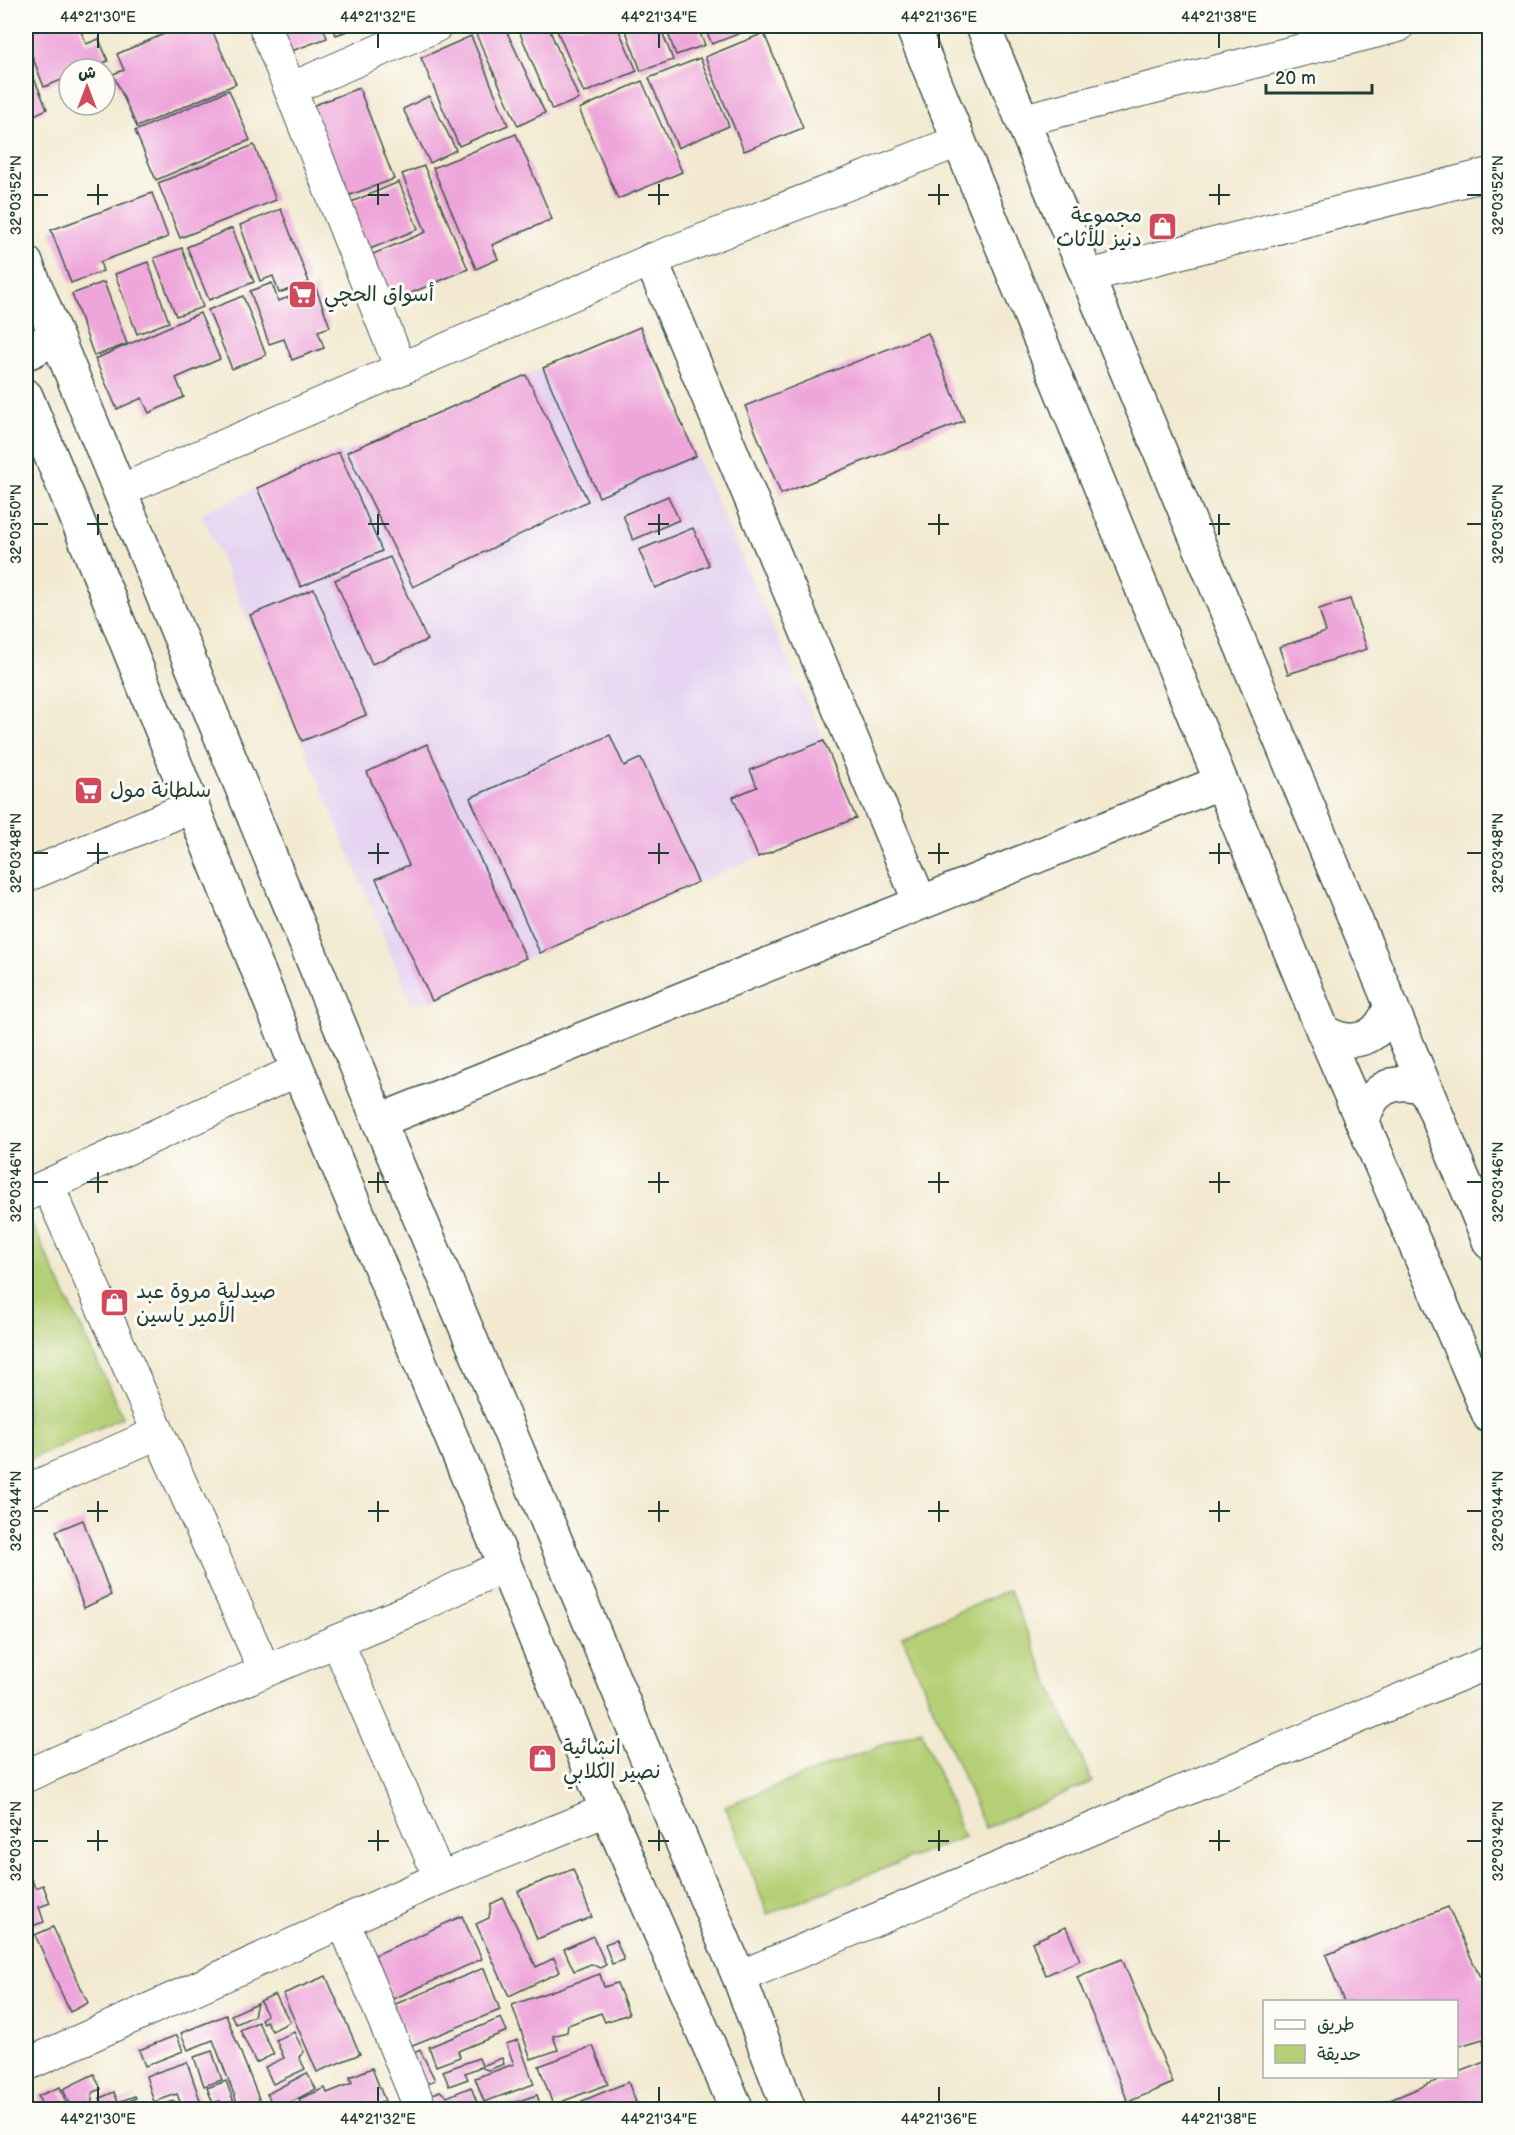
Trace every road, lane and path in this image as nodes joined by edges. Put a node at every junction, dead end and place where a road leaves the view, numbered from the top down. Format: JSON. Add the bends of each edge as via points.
{"nodes":[{"id":1,"x":265,"y":26,"type":"edge"},
{"id":2,"x":436,"y":26,"type":"edge"},
{"id":3,"x":912,"y":26,"type":"edge"},
{"id":4,"x":983,"y":26,"type":"edge"},
{"id":5,"x":1398,"y":26,"type":"edge"},
{"id":6,"x":290,"y":88,"type":"junction"},
{"id":7,"x":1023,"y":120,"type":"junction"},
{"id":8,"x":959,"y":141,"type":"junction"},
{"id":9,"x":1490,"y":174,"type":"edge"},
{"id":10,"x":651,"y":260,"type":"junction"},
{"id":11,"x":26,"y":263,"type":"edge"},
{"id":12,"x":1088,"y":276,"type":"junction"},
{"id":13,"x":53,"y":330,"type":"junction"},
{"id":14,"x":26,"y":353,"type":"edge"},
{"id":15,"x":401,"y":369,"type":"junction"},
{"id":16,"x":26,"y":396,"type":"edge"},
{"id":17,"x":89,"y":415,"type":"junction"},
{"id":18,"x":44,"y":439,"type":"junction"},
{"id":19,"x":120,"y":491,"type":"junction"},
{"id":20,"x":1221,"y":782,"type":"junction"},
{"id":21,"x":193,"y":806,"type":"junction"},
{"id":22,"x":26,"y":876,"type":"edge"},
{"id":23,"x":920,"y":902,"type":"junction"},
{"id":24,"x":1390,"y":1007,"type":"junction"},
{"id":25,"x":1323,"y":1030,"type":"junction"},
{"id":26,"x":298,"y":1070,"type":"junction"},
{"id":27,"x":1424,"y":1088,"type":"junction"},
{"id":28,"x":379,"y":1121,"type":"junction"},
{"id":29,"x":1363,"y":1123,"type":"junction"},
{"id":30,"x":37,"y":1190,"type":"edge"},
{"id":31,"x":1490,"y":1243,"type":"edge"},
{"id":32,"x":1490,"y":1417,"type":"edge"},
{"id":33,"x":158,"y":1433,"type":"junction"},
{"id":34,"x":26,"y":1491,"type":"edge"},
{"id":35,"x":506,"y":1565,"type":"junction"},
{"id":36,"x":338,"y":1641,"type":"junction"},
{"id":37,"x":1490,"y":1662,"type":"edge"},
{"id":38,"x":265,"y":1671,"type":"junction"},
{"id":39,"x":26,"y":1776,"type":"edge"},
{"id":40,"x":607,"y":1810,"type":"junction"},
{"id":41,"x":440,"y":1878,"type":"junction"},
{"id":42,"x":343,"y":1921,"type":"junction"},
{"id":43,"x":739,"y":1977,"type":"junction"},
{"id":44,"x":770,"y":2060,"type":"junction"},
{"id":45,"x":26,"y":2065,"type":"edge"},
{"id":46,"x":722,"y":2074,"type":"junction"},
{"id":47,"x":421,"y":2109,"type":"edge"},
{"id":48,"x":737,"y":2109,"type":"edge"},
{"id":49,"x":789,"y":2109,"type":"edge"}],
"edges":[{"from":1,"to":6,"type":"street"},
{"from":2,"to":6,"type":"street"},
{"from":3,"to":8,"type":"street"},
{"from":4,"to":7,"type":"street"},
{"from":5,"to":7,"type":"street"},
{"from":6,"to":15,"type":"street"},
{"from":7,"to":12,"type":"street"},
{"from":8,"to":10,"type":"street"},
{"from":8,"to":20,"type":"street"},
{"from":9,"to":12,"type":"street"},
{"from":10,"to":15,"type":"street"},
{"from":10,"to":23,"type":"street"},
{"from":11,"to":13,"type":"street"},
{"from":12,"to":24,"type":"street"},
{"from":13,"to":14,"type":"street","via":[[42,345]]},
{"from":13,"to":17,"type":"street"},
{"from":15,"to":19,"type":"street"},
{"from":16,"to":18,"type":"street"},
{"from":17,"to":18,"type":"street","via":[[60,419]]},
{"from":17,"to":19,"type":"street"},
{"from":18,"to":21,"type":"street"},
{"from":19,"to":28,"type":"street"},
{"from":20,"to":23,"type":"street"},
{"from":20,"to":25,"type":"street"},
{"from":21,"to":22,"type":"street"},
{"from":21,"to":26,"type":"street"},
{"from":23,"to":28,"type":"street"},
{"from":24,"to":25,"type":"street","via":[[1381,1026],[1364,1038],[1342,1040]]},
{"from":24,"to":27,"type":"street"},
{"from":25,"to":29,"type":"street"},
{"from":26,"to":30,"type":"street"},
{"from":26,"to":35,"type":"street"},
{"from":27,"to":29,"type":"street","via":[[1404,1083],[1384,1089],[1369,1103]]},
{"from":27,"to":31,"type":"street"},
{"from":28,"to":43,"type":"street"},
{"from":29,"to":32,"type":"street"},
{"from":30,"to":33,"type":"street"},
{"from":33,"to":34,"type":"street"},
{"from":33,"to":38,"type":"street"},
{"from":35,"to":36,"type":"street"},
{"from":35,"to":40,"type":"street"},
{"from":36,"to":38,"type":"street"},
{"from":36,"to":41,"type":"street"},
{"from":37,"to":43,"type":"street"},
{"from":38,"to":39,"type":"street"},
{"from":40,"to":41,"type":"street"},
{"from":40,"to":46,"type":"street"},
{"from":41,"to":42,"type":"street"},
{"from":42,"to":45,"type":"street"},
{"from":42,"to":47,"type":"street"},
{"from":43,"to":44,"type":"street"},
{"from":44,"to":46,"type":"street","via":[[767,2068],[751,2078],[735,2079]]},
{"from":44,"to":49,"type":"street"},
{"from":46,"to":48,"type":"street"}]}
